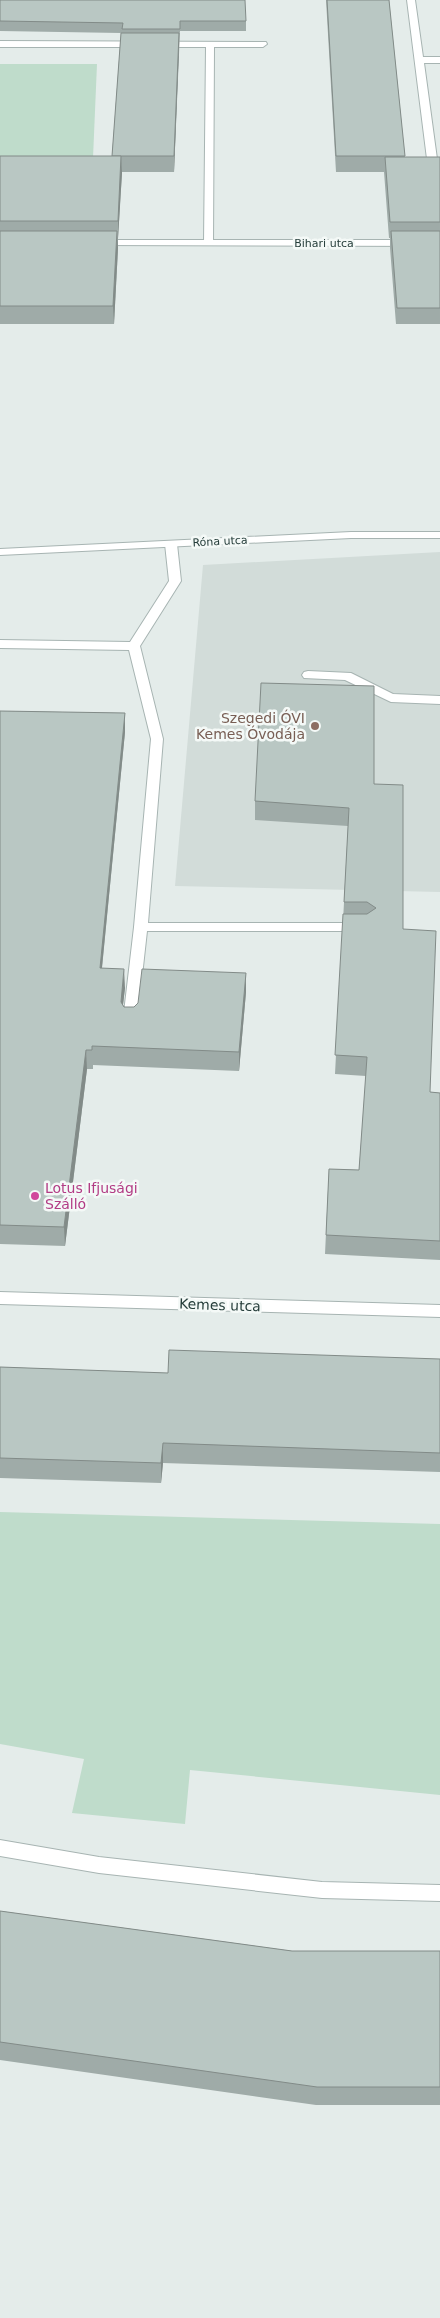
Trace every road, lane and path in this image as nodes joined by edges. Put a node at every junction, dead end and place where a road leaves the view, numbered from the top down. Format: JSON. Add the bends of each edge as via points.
{"nodes":[{"id":1,"x":411,"y":0,"type":"edge"},
{"id":2,"x":0,"y":44,"type":"edge"},
{"id":3,"x":210,"y":44,"type":"junction"},
{"id":4,"x":263,"y":44,"type":"dead end"},
{"id":5,"x":419,"y":60,"type":"junction"},
{"id":6,"x":440,"y":60,"type":"edge"},
{"id":7,"x":432,"y":159,"type":"edge"},
{"id":8,"x":89,"y":243,"type":"edge"},
{"id":9,"x":209,"y":243,"type":"junction"},
{"id":10,"x":440,"y":243,"type":"edge"},
{"id":11,"x":440,"y":535,"type":"edge"},
{"id":12,"x":171,"y":544,"type":"junction"},
{"id":13,"x":0,"y":552,"type":"edge"},
{"id":14,"x":0,"y":644,"type":"edge"},
{"id":15,"x":134,"y":646,"type":"junction"},
{"id":16,"x":308,"y":675,"type":"dead end"},
{"id":17,"x":440,"y":700,"type":"edge"},
{"id":18,"x":366,"y":926,"type":"edge"},
{"id":19,"x":141,"y":927,"type":"junction"},
{"id":20,"x":130,"y":1022,"type":"edge"},
{"id":21,"x":0,"y":1298,"type":"edge"},
{"id":22,"x":440,"y":1311,"type":"edge"},
{"id":23,"x":0,"y":1848,"type":"edge"},
{"id":24,"x":440,"y":1893,"type":"edge"}],
"edges":[{"from":1,"to":5,"type":"street"},
{"from":2,"to":3,"type":"street"},
{"from":3,"to":4,"type":"street"},
{"from":3,"to":9,"type":"street"},
{"from":5,"to":6,"type":"street"},
{"from":5,"to":7,"type":"street"},
{"from":8,"to":9,"type":"street","name":"Bihari utca"},
{"from":9,"to":10,"type":"street","name":"Bihari utca"},
{"from":11,"to":12,"type":"street","name":"Róna utca","via":[[351,535]]},
{"from":12,"to":13,"type":"street","name":"Róna utca"},
{"from":12,"to":15,"type":"street","via":[[175,581]]},
{"from":14,"to":15,"type":"street"},
{"from":15,"to":19,"type":"street","via":[[157,739]]},
{"from":16,"to":17,"type":"street","via":[[347,676],[391,698]]},
{"from":18,"to":19,"type":"street"},
{"from":19,"to":20,"type":"street"},
{"from":21,"to":22,"type":"street","name":"Kemes utca"},
{"from":23,"to":24,"type":"street","via":[[100,1865],[322,1890]]}]}
